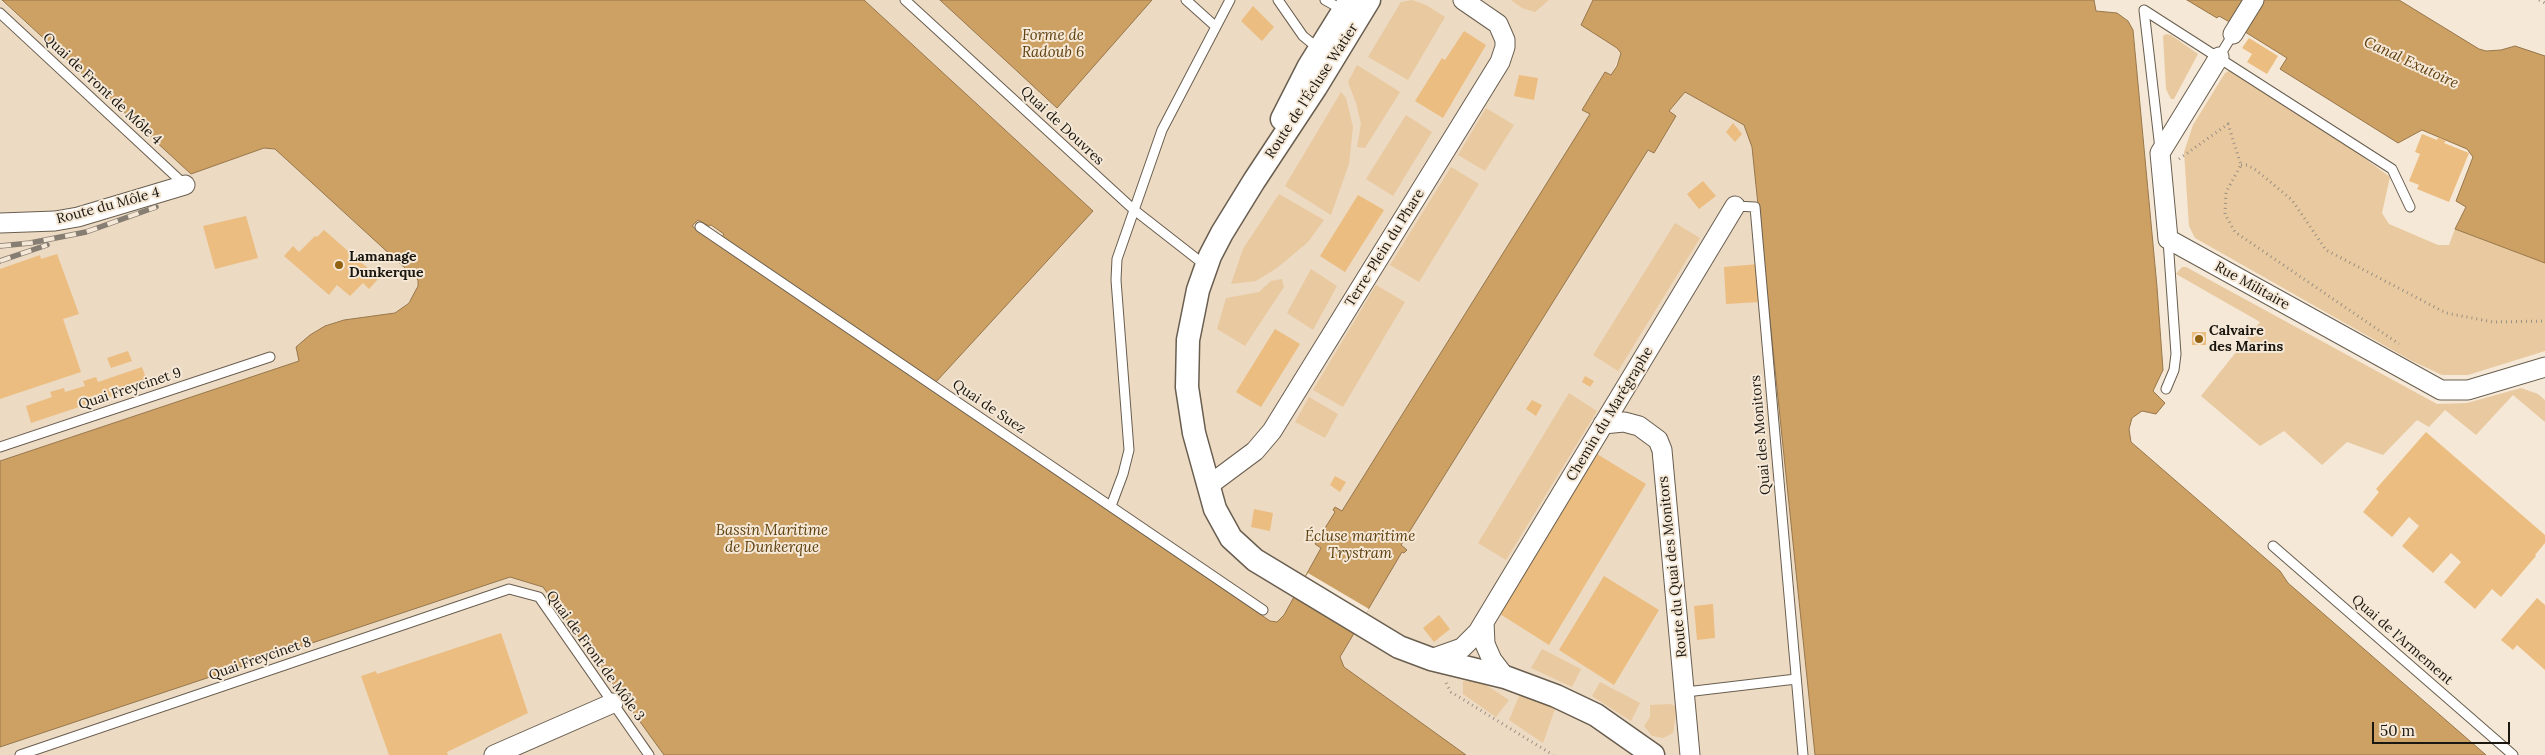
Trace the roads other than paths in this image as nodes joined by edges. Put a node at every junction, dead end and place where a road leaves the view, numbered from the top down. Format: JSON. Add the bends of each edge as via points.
{"nodes":[{"id":1,"x":905,"y":0,"type":"edge"},
{"id":2,"x":1186,"y":0,"type":"edge"},
{"id":3,"x":1230,"y":0,"type":"edge"},
{"id":4,"x":1278,"y":0,"type":"edge"},
{"id":5,"x":1370,"y":0,"type":"edge"},
{"id":6,"x":1464,"y":0,"type":"edge"},
{"id":7,"x":2254,"y":0,"type":"edge"},
{"id":8,"x":1344,"y":7,"type":"edge"},
{"id":9,"x":0,"y":13,"type":"edge"},
{"id":10,"x":1215,"y":26,"type":"junction"},
{"id":11,"x":2233,"y":34,"type":"joint"},
{"id":12,"x":1327,"y":54,"type":"junction"},
{"id":13,"x":2219,"y":57,"type":"junction"},
{"id":14,"x":2161,"y":162,"type":"junction"},
{"id":15,"x":185,"y":185,"type":"joint"},
{"id":16,"x":1736,"y":206,"type":"joint"},
{"id":17,"x":2410,"y":207,"type":"dead end"},
{"id":18,"x":1133,"y":209,"type":"junction"},
{"id":19,"x":0,"y":223,"type":"edge"},
{"id":20,"x":700,"y":227,"type":"dead end"},
{"id":21,"x":2168,"y":240,"type":"junction"},
{"id":22,"x":1206,"y":266,"type":"junction"},
{"id":23,"x":270,"y":357,"type":"dead end"},
{"id":24,"x":2545,"y":367,"type":"edge"},
{"id":25,"x":2166,"y":389,"type":"dead end"},
{"id":26,"x":1603,"y":424,"type":"junction"},
{"id":27,"x":0,"y":447,"type":"edge"},
{"id":28,"x":1208,"y":486,"type":"junction"},
{"id":29,"x":1110,"y":506,"type":"junction"},
{"id":30,"x":2273,"y":546,"type":"dead end"},
{"id":31,"x":509,"y":589,"type":"joint"},
{"id":32,"x":1263,"y":610,"type":"dead end"},
{"id":33,"x":1484,"y":622,"type":"junction"},
{"id":34,"x":1431,"y":660,"type":"junction"},
{"id":35,"x":1504,"y":677,"type":"junction"},
{"id":36,"x":1796,"y":679,"type":"junction"},
{"id":37,"x":1686,"y":692,"type":"junction"},
{"id":38,"x":613,"y":703,"type":"junction"},
{"id":39,"x":20,"y":755,"type":"edge"},
{"id":40,"x":494,"y":755,"type":"edge"},
{"id":41,"x":649,"y":755,"type":"edge"},
{"id":42,"x":1653,"y":755,"type":"edge"},
{"id":43,"x":1690,"y":755,"type":"edge"},
{"id":44,"x":1803,"y":755,"type":"edge"},
{"id":45,"x":2513,"y":755,"type":"edge"}],
"edges":[{"from":1,"to":18,"type":"lane","name":"Quai de Douvres"},
{"from":2,"to":10,"type":"lane"},
{"from":3,"to":10,"type":"lane"},
{"from":4,"to":12,"type":"lane","via":[[1303,36]]},
{"from":5,"to":8,"type":"street","name":"Route de l'Écluse Watier"},
{"from":6,"to":28,"type":"street","name":"Terre-Plein du Phare","via":[[1498,24],[1505,40],[1500,62],[1272,431],[1255,451]]},
{"from":7,"to":11,"type":"street"},
{"from":8,"to":12,"type":"street","name":"Route de l'Écluse Watier"},
{"from":9,"to":15,"type":"lane","name":"Quai de Front de Môle 4"},
{"from":10,"to":18,"type":"lane","via":[[1162,130]]},
{"from":11,"to":13,"type":"lane"},
{"from":12,"to":22,"type":"street","name":"Route de l'Écluse Watier","via":[[1295,92],[1254,181]]},
{"from":13,"to":14,"type":"street"},
{"from":13,"to":14,"type":"lane","via":[[2144,10]]},
{"from":13,"to":17,"type":"lane","via":[[2392,169]]},
{"from":14,"to":21,"type":"street"},
{"from":15,"to":19,"type":"street","name":"Route du Môle 4","via":[[78,217]]},
{"from":16,"to":26,"type":"street","name":"Chemin du Marégraphe"},
{"from":16,"to":36,"type":"lane","name":"Quai des Monitors","via":[[1755,207]]},
{"from":18,"to":22,"type":"lane","name":"Quai de Douvres"},
{"from":18,"to":29,"type":"lane","via":[[1120,246],[1116,270],[1129,450],[1124,474]]},
{"from":20,"to":29,"type":"lane","name":"Quai de Suez"},
{"from":21,"to":24,"type":"street","name":"Rue Militaire","via":[[2441,390],[2468,390]]},
{"from":21,"to":25,"type":"lane","via":[[2176,354]]},
{"from":22,"to":28,"type":"street","name":"Route de l'Écluse Watier","via":[[1192,316],[1186,363],[1192,419]]},
{"from":23,"to":27,"type":"lane","name":"Quai Freycinet 9"},
{"from":26,"to":33,"type":"street","name":"Chemin du Marégraphe"},
{"from":26,"to":37,"type":"street","name":"Route du Quai des Monitors","via":[[1632,424],[1653,434],[1660,444]]},
{"from":28,"to":34,"type":"street","name":"Route de l'Écluse Watier","via":[[1219,520],[1246,554],[1399,647]]},
{"from":29,"to":32,"type":"lane","name":"Quai de Suez"},
{"from":30,"to":45,"type":"lane","name":"Quai de l'Armement"},
{"from":31,"to":38,"type":"lane","name":"Quai de Front de Môle 3","via":[[539,597]]},
{"from":31,"to":39,"type":"lane","name":"Quai Freycinet 8"},
{"from":33,"to":34,"type":"street","name":"Chemin du Marégraphe","via":[[1462,648]]},
{"from":33,"to":35,"type":"street","via":[[1488,652]]},
{"from":34,"to":35,"type":"street","name":"Route de l'Écluse Watier"},
{"from":35,"to":42,"type":"street","name":"Route de l'Écluse Watier","via":[[1590,712]]},
{"from":36,"to":37,"type":"lane"},
{"from":36,"to":44,"type":"lane"},
{"from":37,"to":43,"type":"street","name":"Route du Quai des Monitors"},
{"from":38,"to":40,"type":"street"},
{"from":38,"to":41,"type":"lane","name":"Quai de Front de Môle 3"}]}
